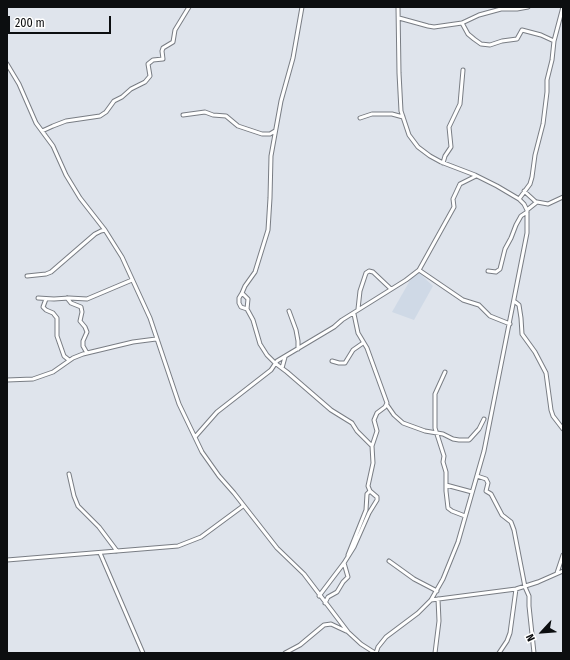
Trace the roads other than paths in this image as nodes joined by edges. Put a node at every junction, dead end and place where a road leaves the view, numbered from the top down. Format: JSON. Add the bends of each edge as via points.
{"nodes":[{"id":1,"x":189,"y":7,"type":"edge"},
{"id":2,"x":302,"y":7,"type":"edge"},
{"id":3,"x":398,"y":7,"type":"edge"},
{"id":4,"x":528,"y":7,"type":"edge"},
{"id":5,"x":563,"y":7,"type":"edge"},
{"id":6,"x":507,"y":8,"type":"edge"},
{"id":7,"x":562,"y":11,"type":"edge"},
{"id":8,"x":399,"y":18,"type":"junction"},
{"id":9,"x":462,"y":23,"type":"junction"},
{"id":10,"x":554,"y":41,"type":"junction"},
{"id":11,"x":7,"y":64,"type":"edge"},
{"id":12,"x":463,"y":70,"type":"dead end"},
{"id":13,"x":183,"y":115,"type":"dead end"},
{"id":14,"x":403,"y":117,"type":"junction"},
{"id":15,"x":360,"y":118,"type":"dead end"},
{"id":16,"x":42,"y":131,"type":"junction"},
{"id":17,"x":275,"y":131,"type":"junction"},
{"id":18,"x":443,"y":163,"type":"junction"},
{"id":19,"x":476,"y":176,"type":"junction"},
{"id":20,"x":524,"y":191,"type":"junction"},
{"id":21,"x":563,"y":197,"type":"edge"},
{"id":22,"x":519,"y":199,"type":"junction"},
{"id":23,"x":536,"y":202,"type":"junction"},
{"id":24,"x":527,"y":211,"type":"junction"},
{"id":25,"x":105,"y":230,"type":"junction"},
{"id":26,"x":419,"y":270,"type":"junction"},
{"id":27,"x":488,"y":271,"type":"dead end"},
{"id":28,"x":27,"y":276,"type":"dead end"},
{"id":29,"x":132,"y":280,"type":"junction"},
{"id":30,"x":391,"y":289,"type":"junction"},
{"id":31,"x":242,"y":293,"type":"junction"},
{"id":32,"x":38,"y":298,"type":"dead end"},
{"id":33,"x":67,"y":298,"type":"junction"},
{"id":34,"x":46,"y":299,"type":"junction"},
{"id":35,"x":514,"y":301,"type":"junction"},
{"id":36,"x":247,"y":309,"type":"junction"},
{"id":37,"x":358,"y":309,"type":"junction"},
{"id":38,"x":289,"y":311,"type":"dead end"},
{"id":39,"x":354,"y":314,"type":"junction"},
{"id":40,"x":510,"y":324,"type":"junction"},
{"id":41,"x":156,"y":339,"type":"junction"},
{"id":42,"x":363,"y":343,"type":"junction"},
{"id":43,"x":298,"y":349,"type":"junction"},
{"id":44,"x":87,"y":353,"type":"junction"},
{"id":45,"x":285,"y":357,"type":"junction"},
{"id":46,"x":69,"y":360,"type":"junction"},
{"id":47,"x":332,"y":361,"type":"dead end"},
{"id":48,"x":275,"y":363,"type":"junction"},
{"id":49,"x":282,"y":368,"type":"junction"},
{"id":50,"x":445,"y":372,"type":"dead end"},
{"id":51,"x":7,"y":380,"type":"edge"},
{"id":52,"x":387,"y":405,"type":"junction"},
{"id":53,"x":484,"y":419,"type":"dead end"},
{"id":54,"x":563,"y":429,"type":"edge"},
{"id":55,"x":436,"y":433,"type":"junction"},
{"id":56,"x":195,"y":437,"type":"junction"},
{"id":57,"x":372,"y":446,"type":"junction"},
{"id":58,"x":69,"y":474,"type":"dead end"},
{"id":59,"x":477,"y":476,"type":"junction"},
{"id":60,"x":446,"y":485,"type":"junction"},
{"id":61,"x":370,"y":491,"type":"junction"},
{"id":62,"x":472,"y":492,"type":"junction"},
{"id":63,"x":244,"y":506,"type":"junction"},
{"id":64,"x":465,"y":516,"type":"junction"},
{"id":65,"x":117,"y":551,"type":"junction"},
{"id":66,"x":100,"y":552,"type":"junction"},
{"id":67,"x":563,"y":555,"type":"edge"},
{"id":68,"x":347,"y":558,"type":"junction"},
{"id":69,"x":7,"y":560,"type":"edge"},
{"id":70,"x":389,"y":561,"type":"dead end"},
{"id":71,"x":344,"y":564,"type":"junction"},
{"id":72,"x":563,"y":571,"type":"edge"},
{"id":73,"x":557,"y":573,"type":"junction"},
{"id":74,"x":525,"y":587,"type":"junction"},
{"id":75,"x":516,"y":589,"type":"junction"},
{"id":76,"x":437,"y":591,"type":"junction"},
{"id":77,"x":319,"y":596,"type":"junction"},
{"id":78,"x":438,"y":599,"type":"junction"},
{"id":79,"x":431,"y":600,"type":"junction"},
{"id":80,"x":325,"y":603,"type":"junction"},
{"id":81,"x":348,"y":632,"type":"junction"},
{"id":82,"x":143,"y":653,"type":"edge"},
{"id":83,"x":285,"y":653,"type":"edge"},
{"id":84,"x":376,"y":653,"type":"edge"},
{"id":85,"x":435,"y":653,"type":"edge"},
{"id":86,"x":499,"y":653,"type":"edge"},
{"id":87,"x":534,"y":653,"type":"edge"}],
"edges":[{"from":1,"to":16,"type":"street","via":[[175,30],[173,42],[163,48],[162,60],[153,60],[148,64],[150,76],[145,82],[114,101],[100,116],[66,121]]},
{"from":2,"to":17,"type":"street","via":[[293,58]]},
{"from":3,"to":8,"type":"street"},
{"from":4,"to":6,"type":"street"},
{"from":5,"to":7,"type":"street"},
{"from":6,"to":9,"type":"street","via":[[479,15]]},
{"from":7,"to":10,"type":"street"},
{"from":8,"to":9,"type":"street","via":[[428,26]]},
{"from":8,"to":14,"type":"street","via":[[399,73]]},
{"from":9,"to":10,"type":"street","via":[[470,36],[481,44],[490,45],[517,39],[522,30]]},
{"from":10,"to":20,"type":"street","via":[[543,124],[532,177]]},
{"from":11,"to":16,"type":"street"},
{"from":12,"to":18,"type":"street","via":[[460,104],[450,127],[450,147]]},
{"from":13,"to":17,"type":"street","via":[[205,112],[226,116],[238,126],[262,134]]},
{"from":14,"to":15,"type":"street","via":[[372,114]]},
{"from":14,"to":18,"type":"street","via":[[409,135],[418,147]]},
{"from":16,"to":25,"type":"street","via":[[56,151],[80,198]]},
{"from":17,"to":31,"type":"street","via":[[271,156],[268,230],[255,272]]},
{"from":18,"to":19,"type":"street"},
{"from":19,"to":22,"type":"street"},
{"from":19,"to":26,"type":"street","via":[[460,184],[454,198],[454,207]]},
{"from":20,"to":22,"type":"street"},
{"from":20,"to":23,"type":"street"},
{"from":21,"to":23,"type":"street","via":[[548,204]]},
{"from":22,"to":24,"type":"street"},
{"from":23,"to":24,"type":"street"},
{"from":24,"to":27,"type":"street","via":[[516,224],[500,269],[496,272]]},
{"from":24,"to":35,"type":"street","via":[[527,233]]},
{"from":25,"to":28,"type":"street","via":[[95,234],[51,272]]},
{"from":25,"to":29,"type":"street","via":[[119,250]]},
{"from":26,"to":30,"type":"street"},
{"from":26,"to":40,"type":"street","via":[[463,300],[479,305],[490,316]]},
{"from":29,"to":33,"type":"street","via":[[87,300]]},
{"from":29,"to":41,"type":"street","via":[[146,309]]},
{"from":30,"to":37,"type":"street"},
{"from":30,"to":37,"type":"street","via":[[373,272],[368,271],[360,290]]},
{"from":31,"to":36,"type":"street","via":[[248,299]]},
{"from":31,"to":36,"type":"street","via":[[239,306]]},
{"from":32,"to":34,"type":"street"},
{"from":33,"to":34,"type":"street"},
{"from":33,"to":44,"type":"street","via":[[70,303],[81,307],[80,321],[87,332],[83,346]]},
{"from":34,"to":46,"type":"street","via":[[43,307],[57,318],[58,340],[64,356]]},
{"from":35,"to":40,"type":"street"},
{"from":35,"to":54,"type":"street","via":[[519,305],[522,334],[546,373],[553,416]]},
{"from":36,"to":48,"type":"street","via":[[262,348]]},
{"from":37,"to":39,"type":"street"},
{"from":38,"to":43,"type":"street","via":[[296,330]]},
{"from":39,"to":42,"type":"street"},
{"from":39,"to":43,"type":"street"},
{"from":40,"to":59,"type":"street"},
{"from":41,"to":44,"type":"street"},
{"from":41,"to":56,"type":"street","via":[[176,396]]},
{"from":42,"to":47,"type":"street","via":[[354,350],[345,363]]},
{"from":42,"to":52,"type":"street","via":[[378,375]]},
{"from":43,"to":45,"type":"street"},
{"from":44,"to":46,"type":"street"},
{"from":45,"to":48,"type":"street"},
{"from":45,"to":49,"type":"street"},
{"from":46,"to":51,"type":"street","via":[[53,372],[40,377]]},
{"from":48,"to":49,"type":"street"},
{"from":48,"to":56,"type":"street","via":[[271,370],[218,412]]},
{"from":49,"to":57,"type":"street","via":[[331,410],[352,423]]},
{"from":50,"to":55,"type":"street","via":[[435,394]]},
{"from":52,"to":55,"type":"street","via":[[404,423]]},
{"from":52,"to":57,"type":"street","via":[[375,416],[377,432]]},
{"from":53,"to":55,"type":"street","via":[[479,429],[468,440],[453,439]]},
{"from":55,"to":60,"type":"street","via":[[444,456]]},
{"from":56,"to":63,"type":"street","via":[[219,476]]},
{"from":57,"to":61,"type":"street","via":[[373,463],[368,486]]},
{"from":58,"to":65,"type":"street","via":[[78,506],[99,527]]},
{"from":59,"to":62,"type":"street"},
{"from":59,"to":74,"type":"street","via":[[486,478],[486,491],[491,494],[502,515],[511,522]]},
{"from":60,"to":62,"type":"street"},
{"from":60,"to":64,"type":"street","via":[[448,508]]},
{"from":61,"to":68,"type":"street","via":[[367,494],[366,510]]},
{"from":61,"to":68,"type":"street","via":[[377,500]]},
{"from":62,"to":64,"type":"street"},
{"from":63,"to":65,"type":"street","via":[[190,542],[167,548]]},
{"from":63,"to":77,"type":"street","via":[[281,553],[304,574]]},
{"from":64,"to":76,"type":"street","via":[[453,554]]},
{"from":65,"to":66,"type":"street"},
{"from":66,"to":69,"type":"street"},
{"from":66,"to":82,"type":"street"},
{"from":67,"to":73,"type":"street"},
{"from":68,"to":71,"type":"street"},
{"from":70,"to":76,"type":"street"},
{"from":71,"to":77,"type":"street"},
{"from":71,"to":80,"type":"street","via":[[348,577],[338,592],[328,597]]},
{"from":72,"to":73,"type":"street"},
{"from":73,"to":74,"type":"street"},
{"from":74,"to":75,"type":"street"},
{"from":74,"to":87,"type":"street","via":[[528,594]]},
{"from":75,"to":78,"type":"street"},
{"from":75,"to":86,"type":"street","via":[[510,633]]},
{"from":76,"to":79,"type":"street"},
{"from":77,"to":80,"type":"street"},
{"from":78,"to":79,"type":"street"},
{"from":78,"to":85,"type":"street","via":[[439,621]]},
{"from":79,"to":84,"type":"street","via":[[386,637]]},
{"from":80,"to":81,"type":"street"},
{"from":81,"to":83,"type":"street","via":[[331,624],[324,625],[300,645]]},
{"from":81,"to":84,"type":"street"}]}
